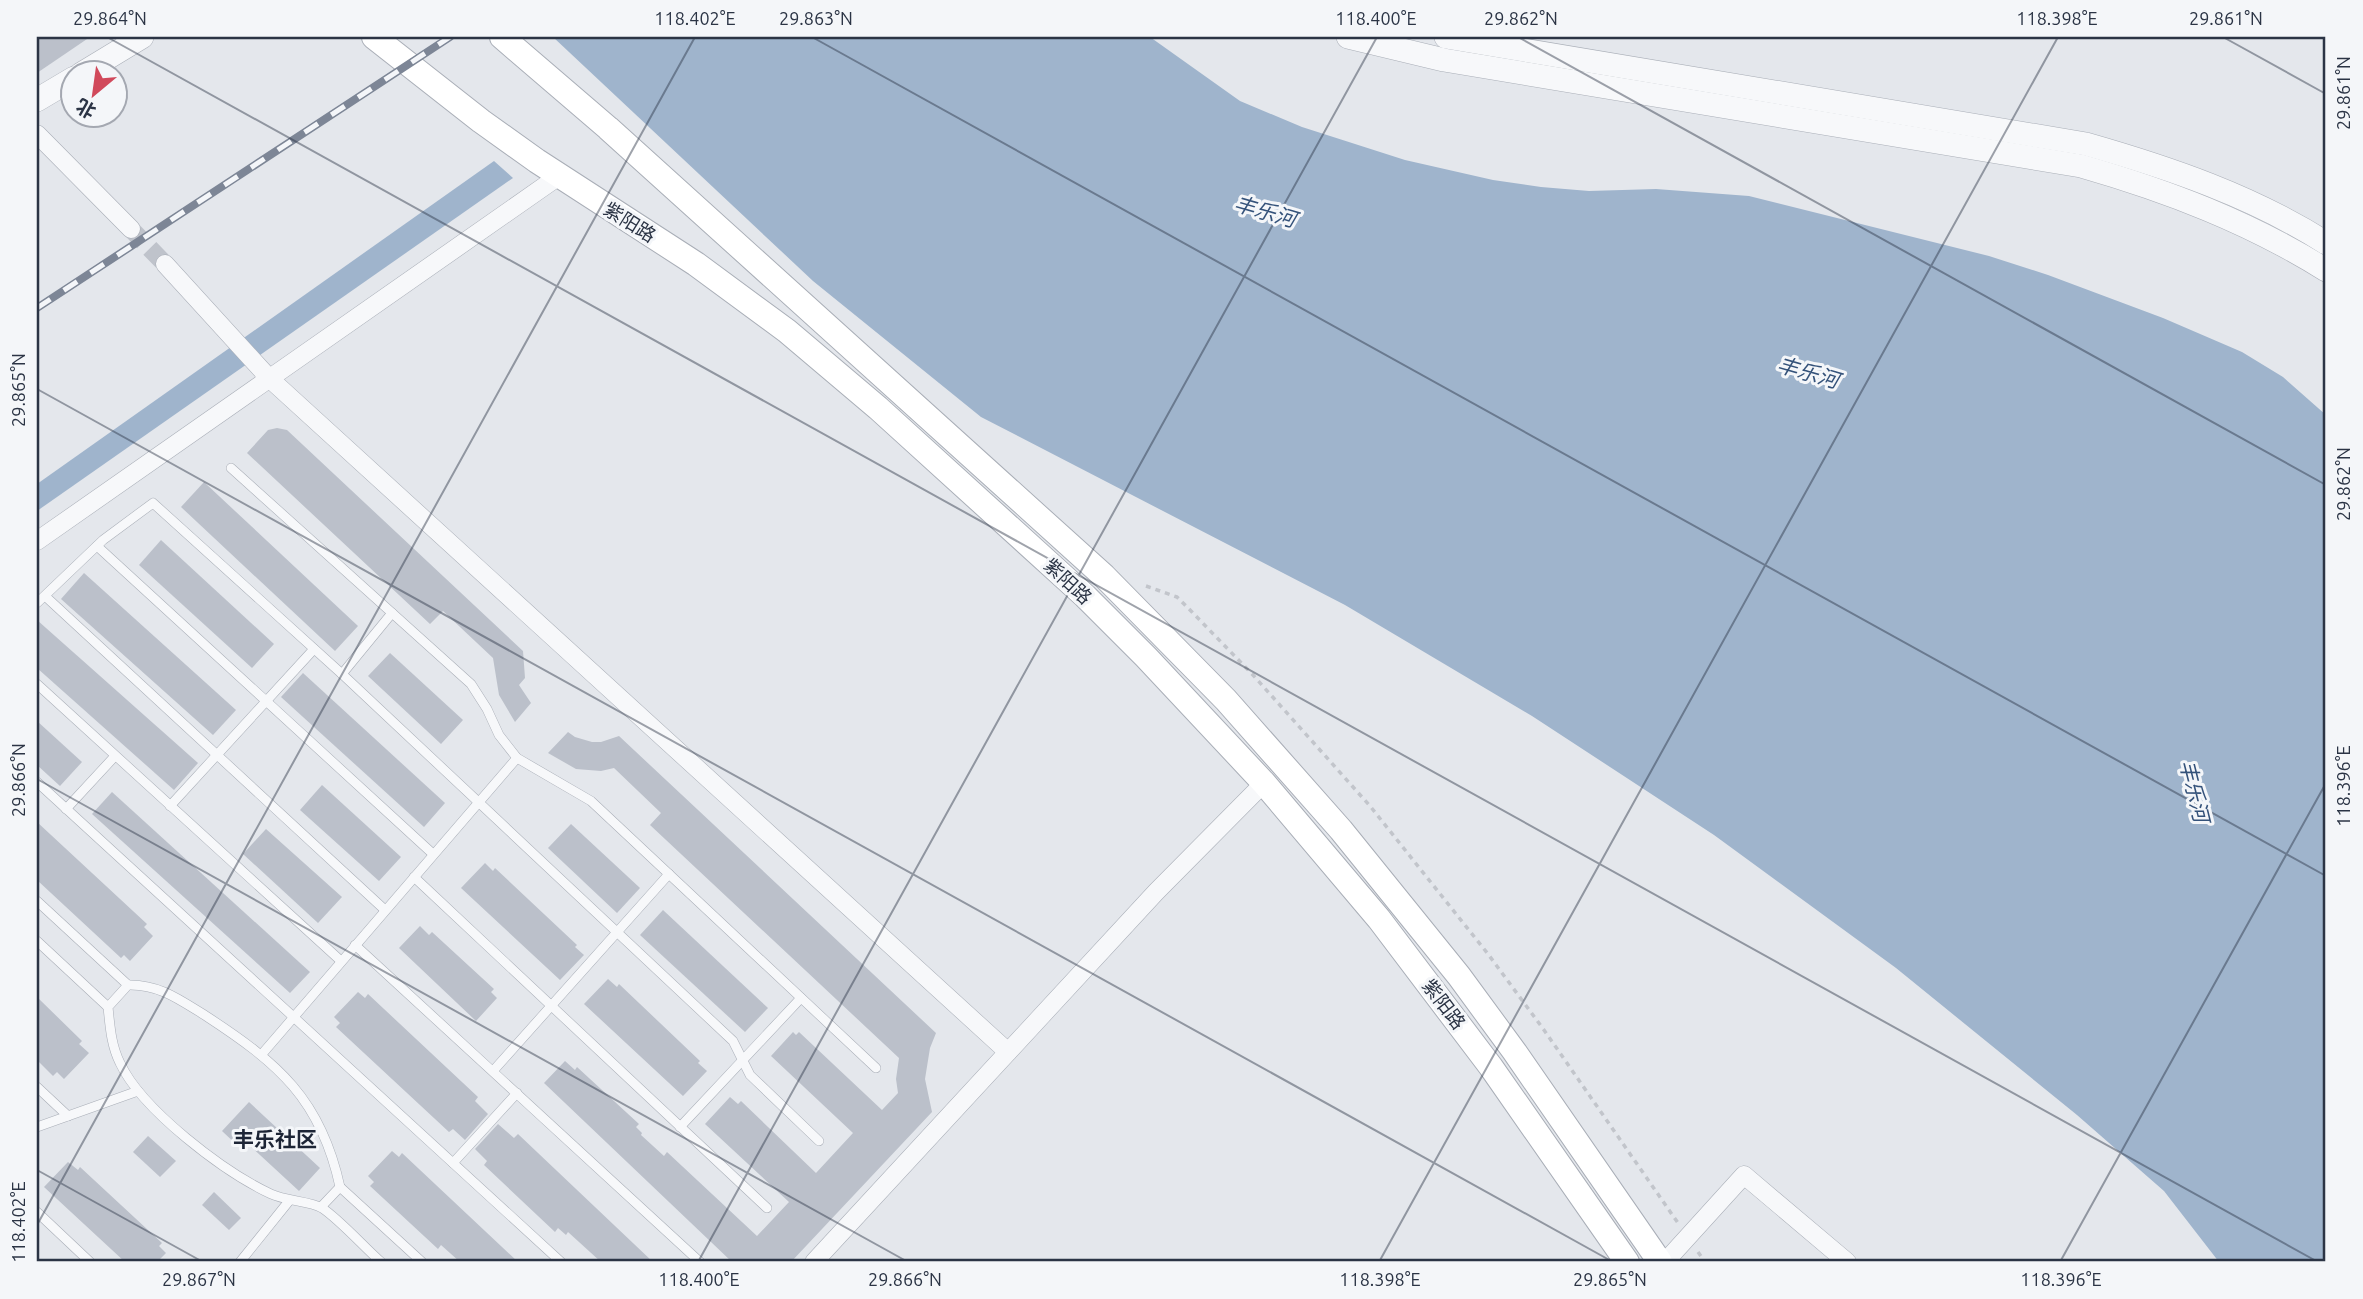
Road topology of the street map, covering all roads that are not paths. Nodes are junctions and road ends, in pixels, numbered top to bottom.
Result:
1 (142, 37) edge
2 (374, 37) edge
3 (502, 37) edge
4 (1348, 37) edge
5 (1446, 37) edge
6 (104, 60) edge
7 (60, 86) edge
8 (37, 100) edge
9 (37, 134) edge
10 (559, 176) junction
11 (131, 229) tunnel mouth
12 (2326, 243) edge
13 (165, 264) tunnel mouth
14 (2326, 270) edge
15 (265, 374) junction
16 (231, 468) dead end
17 (37, 541) edge
18 (97, 546) junction
19 (45, 596) junction
20 (37, 603) edge
21 (392, 613) junction
22 (314, 649) junction
23 (342, 674) junction
24 (37, 684) edge
25 (266, 701) junction
26 (217, 755) junction
27 (115, 756) junction
28 (517, 758) junction
29 (37, 782) edge
30 (1264, 782) junction
31 (478, 802) junction
32 (170, 806) junction
33 (66, 808) junction
34 (433, 854) junction
35 (669, 874) junction
36 (414, 877) junction
37 (37, 901) edge
38 (385, 910) junction
39 (617, 932) junction
40 (37, 941) edge
41 (355, 945) junction
42 (341, 961) junction
43 (128, 985) junction
44 (802, 998) junction
45 (551, 1006) junction
46 (108, 1007) junction
47 (294, 1017) junction
48 (1008, 1052) junction
49 (262, 1054) junction
50 (742, 1060) junction
51 (876, 1068) dead end
52 (493, 1071) junction
53 (37, 1087) edge
54 (138, 1091) junction
55 (517, 1093) junction
56 (68, 1116) junction
57 (37, 1127) edge
58 (680, 1127) junction
59 (819, 1141) dead end
60 (453, 1163) junction
61 (340, 1187) junction
62 (289, 1201) junction
63 (321, 1208) junction
64 (766, 1208) dead end
65 (37, 1212) edge
66 (90, 1262) edge
67 (240, 1262) edge
68 (381, 1262) edge
69 (422, 1262) edge
70 (561, 1262) edge
71 (700, 1262) edge
72 (814, 1262) edge
73 (1627, 1262) edge
74 (1662, 1262) edge
75 (1847, 1262) edge

1 - 6 street
2 - 10 main road, 紫阳路
3 - 74 main road, 紫阳路
4 - 14 street
5 - 12 street
7 - 8 street
9 - 11 street
10 - 15 street
10 - 30 main road, 紫阳路
13 - 15 street
15 - 17 street
15 - 48 street
16 - 21 lane
18 - 19 lane
18 - 22 lane
18 - 25 lane
19 - 20 lane
19 - 26 lane
21 - 23 lane
21 - 28 lane
22 - 23 lane
22 - 25 lane
23 - 31 lane
24 - 27 lane
25 - 26 lane
25 - 34 lane
26 - 32 lane
26 - 38 lane
27 - 32 lane
27 - 33 lane
28 - 31 lane
28 - 35 lane
29 - 33 lane
30 - 48 street
30 - 73 main road, 紫阳路
31 - 34 lane
31 - 39 lane
32 - 42 lane
33 - 47 lane
34 - 36 lane
35 - 39 lane
35 - 44 lane
36 - 38 lane
36 - 45 lane
37 - 43 lane
38 - 41 lane
39 - 45 lane
39 - 50 lane
40 - 46 lane
41 - 42 lane
41 - 52 lane
42 - 47 lane
43 - 46 lane
43 - 49 lane
44 - 50 lane
44 - 51 lane
45 - 52 lane
45 - 58 lane
46 - 54 lane
47 - 49 lane
47 - 60 lane
48 - 72 street
49 - 61 lane
50 - 58 lane
50 - 59 lane
52 - 55 lane
53 - 56 lane
54 - 56 lane
54 - 62 lane
55 - 60 lane
55 - 71 lane
56 - 57 lane
58 - 64 lane
60 - 70 lane
61 - 63 lane
61 - 69 lane
62 - 63 lane
62 - 67 lane
63 - 68 lane
65 - 66 lane
74 - 75 street

